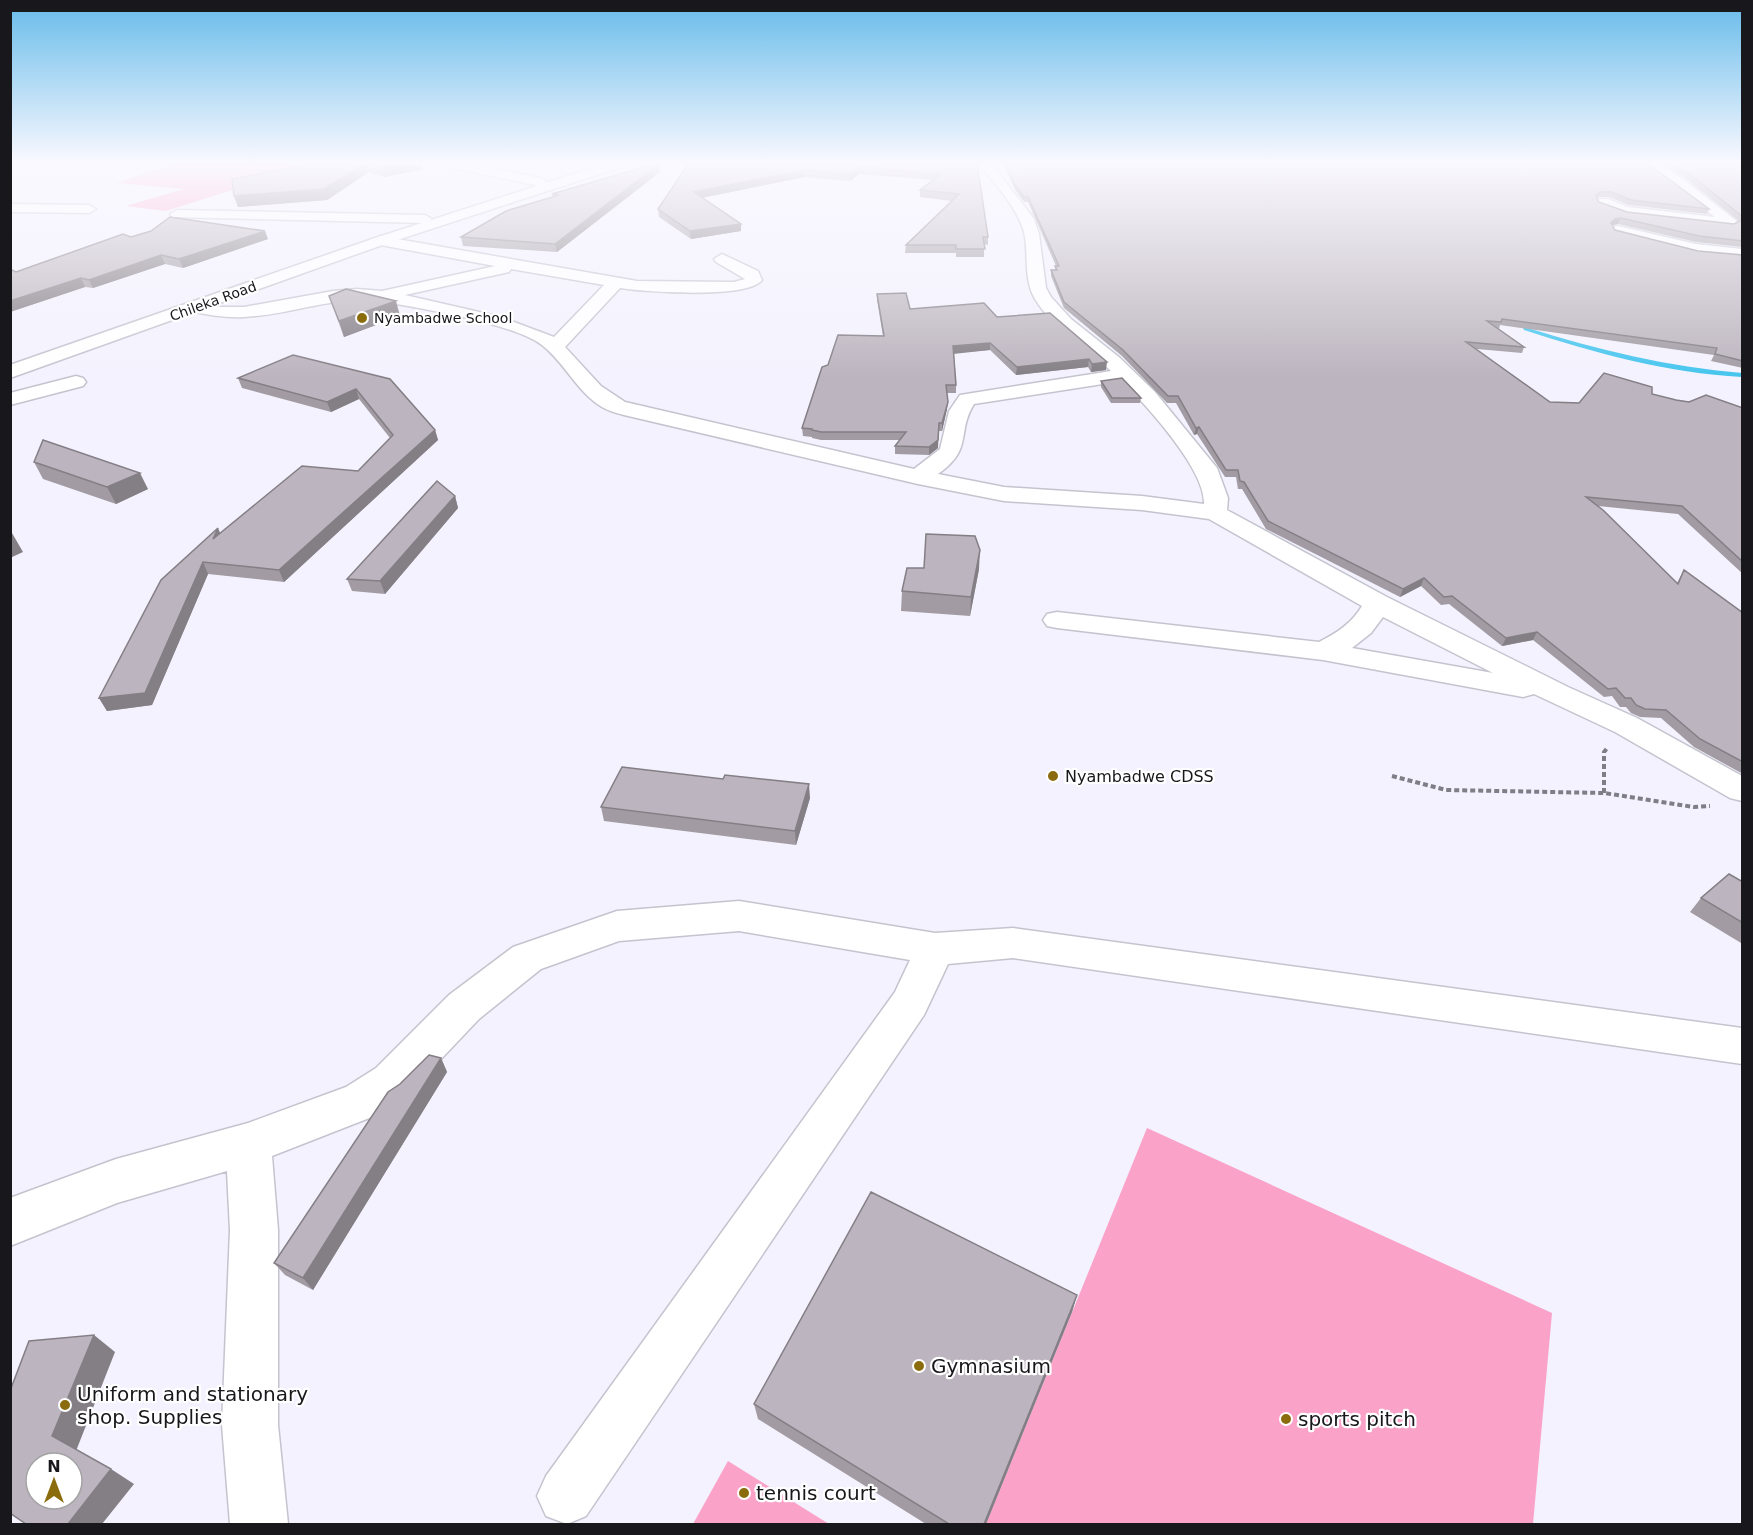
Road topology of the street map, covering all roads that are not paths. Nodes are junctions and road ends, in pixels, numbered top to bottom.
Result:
1 (380, 235) edge
2 (402, 235) edge
3 (1032, 235) edge
4 (1634, 235) edge
5 (380, 242) junction
6 (1743, 254) edge
7 (722, 259) dead end
8 (518, 266) junction
9 (617, 282) junction
10 (382, 296) junction
11 (196, 307) junction
12 (554, 346) junction
13 (10, 364) edge
14 (10, 372) edge
15 (1125, 375) junction
16 (76, 382) dead end
17 (10, 399) edge
18 (918, 477) junction
19 (1215, 513) junction
20 (1377, 603) junction
21 (1057, 620) dead end
22 (1323, 651) junction
23 (1557, 694) junction
24 (1743, 790) edge
25 (935, 950) junction
26 (1743, 1047) edge
27 (248, 1144) junction
28 (10, 1222) edge
29 (566, 1496) dead end
30 (259, 1524) edge

1 - 13 main road, Chileka Road
2 - 5 main road, Chileka Road
3 - 15 main road
4 - 6 main road
5 - 8 main road
5 - 11 main road, Chileka Road
7 - 9 main road
8 - 9 main road
8 - 10 main road
9 - 12 main road
10 - 11 main road
10 - 12 main road
11 - 14 main road, Chileka Road
12 - 18 main road
15 - 18 main road
15 - 19 main road
16 - 17 main road
18 - 19 main road
19 - 20 main road
20 - 22 main road
20 - 23 main road
21 - 22 main road
22 - 23 main road
23 - 24 main road
25 - 26 main road
25 - 27 main road
25 - 29 main road
27 - 28 main road
27 - 30 main road

